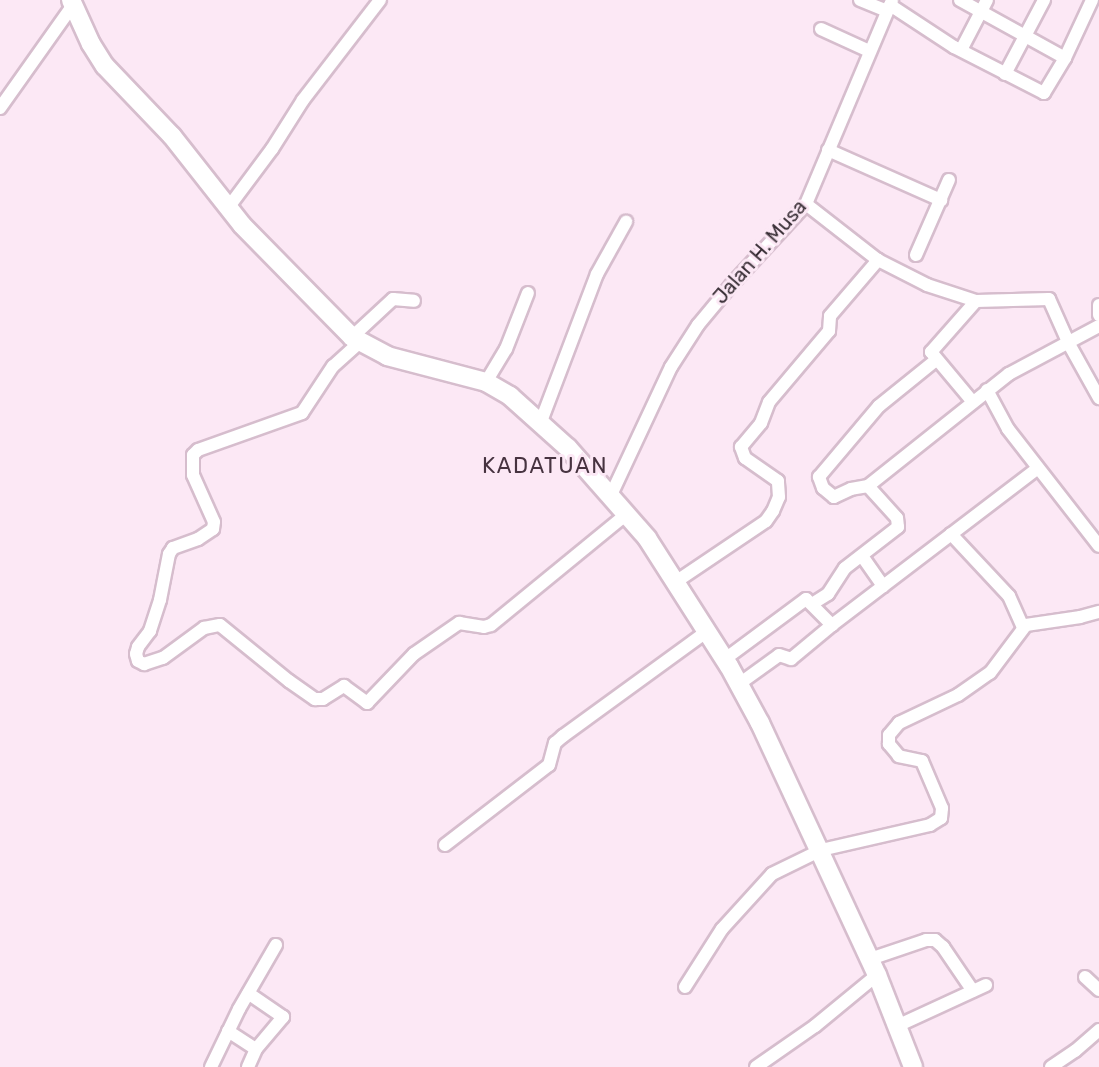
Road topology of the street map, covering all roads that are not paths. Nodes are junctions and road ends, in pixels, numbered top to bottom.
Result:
1 (380, 0) edge
2 (860, 0) edge
3 (960, 0) edge
4 (1044, 0) edge
5 (1092, 0) edge
6 (72, 2) edge
7 (890, 5) edge
8 (984, 6) edge
9 (820, 29) dead end
10 (1024, 38) junction
11 (960, 50) junction
12 (869, 51) junction
13 (1065, 58) junction
14 (1005, 74) junction
15 (0, 108) edge
16 (828, 150) junction
17 (949, 180) dead end
18 (941, 200) junction
19 (806, 204) junction
20 (228, 208) junction
21 (626, 222) dead end
22 (916, 255) dead end
23 (878, 260) junction
24 (528, 293) dead end
25 (414, 301) dead end
26 (976, 301) junction
27 (1099, 305) edge
28 (1099, 315) edge
29 (1099, 326) edge
30 (356, 339) junction
31 (1069, 344) junction
32 (936, 360) junction
33 (486, 382) junction
34 (987, 390) junction
35 (1099, 398) edge
36 (972, 401) junction
37 (540, 424) junction
38 (1038, 468) junction
39 (868, 486) junction
40 (611, 495) junction
41 (628, 513) junction
42 (951, 534) junction
43 (1099, 546) edge
44 (862, 556) junction
45 (677, 581) junction
46 (883, 586) junction
47 (813, 604) junction
48 (1099, 612) edge
49 (831, 625) junction
50 (1023, 627) junction
51 (706, 632) junction
52 (725, 659) junction
53 (739, 684) junction
54 (445, 844) dead end
55 (820, 850) junction
56 (276, 945) dead end
57 (873, 967) junction
58 (1085, 977) dead end
59 (986, 985) dead end
60 (685, 987) dead end
61 (1099, 990) edge
62 (973, 991) junction
63 (248, 993) junction
64 (897, 1026) junction
65 (1099, 1030) edge
66 (228, 1031) junction
67 (256, 1049) junction
68 (764, 1065) edge
69 (212, 1067) edge
70 (248, 1067) edge
71 (913, 1067) edge
72 (1051, 1067) edge

1 - 20 street
2 - 7 street
3 - 8 street
4 - 10 street
5 - 13 street
6 - 15 street
6 - 20 street
7 - 11 street
7 - 12 street, Jalan H. Musa
8 - 10 street
8 - 11 street
9 - 12 street
10 - 13 street
10 - 14 street
11 - 14 street
12 - 16 street, Jalan H. Musa
13 - 14 street
16 - 18 street
16 - 19 street, Jalan H. Musa
17 - 18 street
18 - 22 street
19 - 23 street
19 - 40 street, Jalan H. Musa
20 - 30 street
21 - 37 street
23 - 26 street
23 - 45 street
24 - 33 street
25 - 30 street
26 - 31 street
26 - 32 street
27 - 28 street
29 - 31 street
30 - 33 street
30 - 41 street
31 - 34 street
31 - 35 street
32 - 36 street
32 - 39 street
33 - 37 street
34 - 36 street
34 - 38 street
36 - 39 street
37 - 40 street
38 - 42 street
38 - 43 street
39 - 44 street
40 - 41 street
41 - 45 street
42 - 46 street
42 - 50 street
44 - 46 street
44 - 47 street
45 - 51 street
46 - 49 street
47 - 49 street
47 - 52 street
48 - 50 street
49 - 53 street
50 - 55 street
51 - 52 street
51 - 54 street
52 - 53 street
53 - 55 street
55 - 57 street
55 - 60 street
56 - 63 street
57 - 62 street
57 - 64 street
57 - 68 street
58 - 61 street
59 - 62 street
62 - 64 street
63 - 66 street
63 - 67 street
64 - 71 street
65 - 72 street
66 - 67 street
66 - 69 street
67 - 70 street

